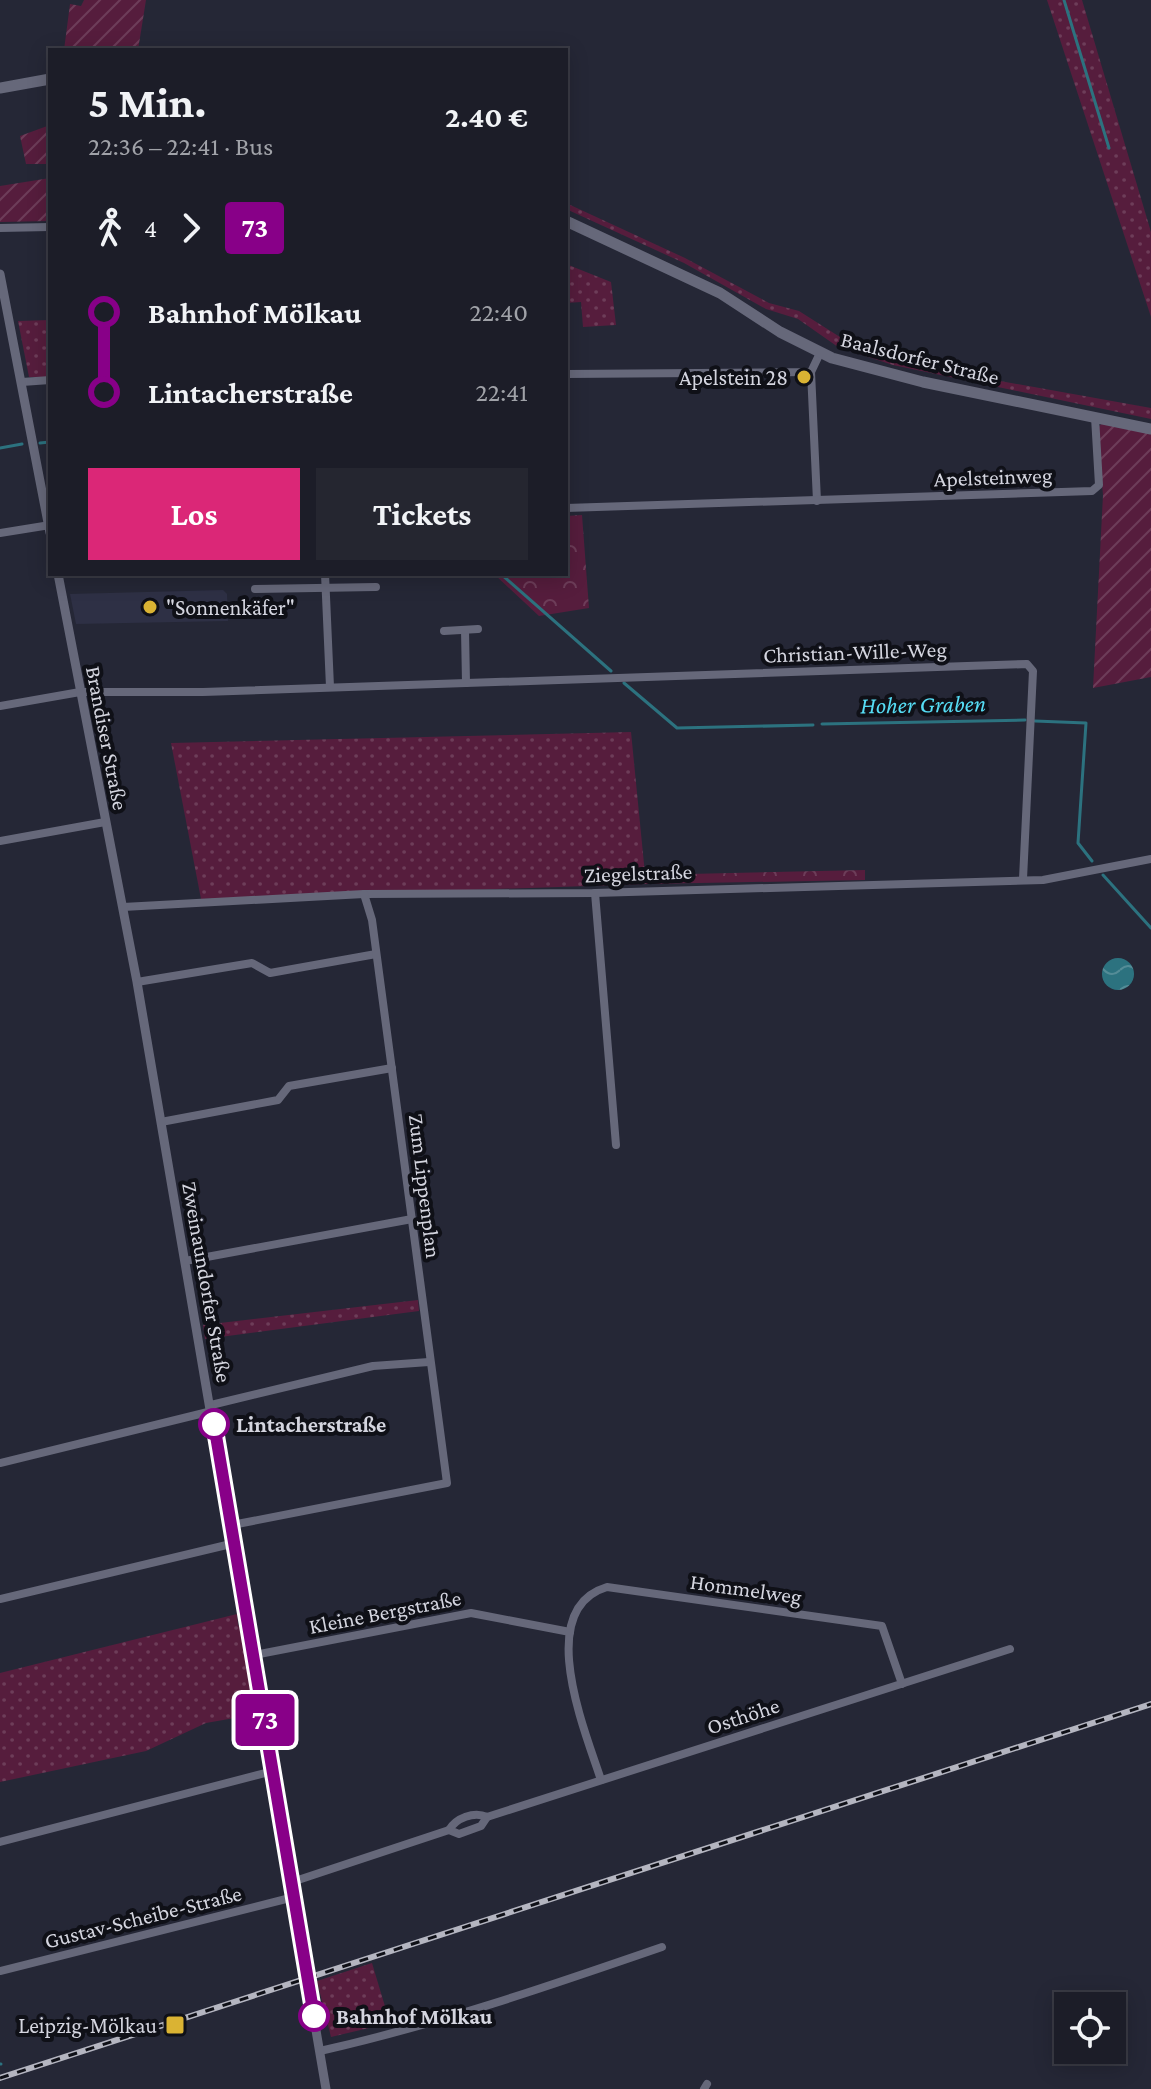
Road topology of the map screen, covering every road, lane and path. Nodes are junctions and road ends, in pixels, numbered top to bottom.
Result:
1 (48, 79) edge
2 (0, 88) edge
3 (568, 222) edge
4 (48, 227) edge
5 (0, 228) edge
6 (0, 274) edge
7 (820, 353) junction
8 (811, 372) junction
9 (568, 374) edge
10 (48, 380) edge
11 (22, 382) junction
12 (1095, 417) junction
13 (1151, 429) edge
14 (817, 501) junction
15 (568, 508) edge
16 (48, 518) edge
17 (48, 528) edge
18 (0, 533) edge
19 (58, 576) edge
20 (325, 576) edge
21 (376, 587) dead end
22 (326, 588) junction
23 (255, 589) dead end
24 (478, 629) dead end
25 (465, 630) junction
26 (444, 631) dead end
27 (466, 683) junction
28 (330, 687) junction
29 (80, 692) junction
30 (0, 706) edge
31 (105, 822) junction
32 (0, 841) edge
33 (1151, 859) edge
34 (1023, 879) junction
35 (595, 893) junction
36 (364, 894) junction
37 (123, 907) junction
38 (376, 954) junction
39 (137, 982) junction
40 (392, 1068) junction
41 (161, 1122) junction
42 (616, 1145) dead end
43 (412, 1219) junction
44 (185, 1261) junction
45 (429, 1362) junction
46 (212, 1408) junction
47 (0, 1463) edge
48 (232, 1525) junction
49 (235, 1543) junction
50 (0, 1599) edge
51 (570, 1632) junction
52 (1010, 1649) dead end
53 (254, 1655) junction
54 (902, 1684) junction
55 (273, 1771) junction
56 (601, 1780) junction
57 (0, 1842) edge
58 (292, 1882) junction
59 (294, 1897) junction
60 (662, 1947) dead end
61 (0, 1971) edge
62 (320, 2051) junction
63 (326, 2089) edge

1 - 2 main road
3 - 7 main road, Baalsdorfer Straße
4 - 5 street
6 - 11 street
7 - 8 street
7 - 12 main road, Baalsdorfer Straße
8 - 9 street
8 - 14 street
10 - 11 street
11 - 16 street
12 - 13 main road, Baalsdorfer Straße
12 - 14 street, Apelsteinweg
14 - 15 street, Apelsteinweg
17 - 18 street
19 - 29 street, Brandiser Straße
20 - 22 street
21 - 22 street
22 - 23 street
22 - 28 street
24 - 25 street
25 - 26 street
25 - 27 street
27 - 28 street, Christian-Wille-Weg
27 - 34 street, Christian-Wille-Weg
28 - 29 street, Christian-Wille-Weg
29 - 30 street, Christian-Wille-Weg
29 - 31 street, Brandiser Straße
31 - 32 street
31 - 37 street, Brandiser Straße
33 - 34 street, Ziegelstraße
34 - 35 street, Ziegelstraße
35 - 36 street, Ziegelstraße
35 - 42 street
36 - 37 street, Ziegelstraße
36 - 38 street, Zum Lippenplan
37 - 39 street, Zweinaundorfer Straße
38 - 39 street
38 - 40 street, Zum Lippenplan
39 - 41 street, Zweinaundorfer Straße
40 - 41 street
40 - 43 street, Zum Lippenplan
41 - 44 street, Zweinaundorfer Straße
43 - 44 street
43 - 45 street, Zum Lippenplan
44 - 46 street, Zweinaundorfer Straße
45 - 46 street
45 - 48 street, Zum Lippenplan
46 - 47 street
46 - 48 street, Zweinaundorfer Straße
48 - 49 street, Zweinaundorfer Straße
49 - 50 street
49 - 53 street, Zweinaundorfer Straße
51 - 53 street, Kleine Bergstraße
51 - 54 street, Hommelweg
51 - 56 street
52 - 54 street, Osthöhe
53 - 55 street, Zweinaundorfer Straße
54 - 56 street, Osthöhe
55 - 57 street
55 - 58 street, Zweinaundorfer Straße
56 - 58 street, Osthöhe
58 - 59 street, Zweinaundorfer Straße
59 - 61 street, Gustav-Scheibe-Straße
59 - 62 street, Zweinaundorfer Straße
60 - 62 street
62 - 63 street, Zweinaundorfer Straße

